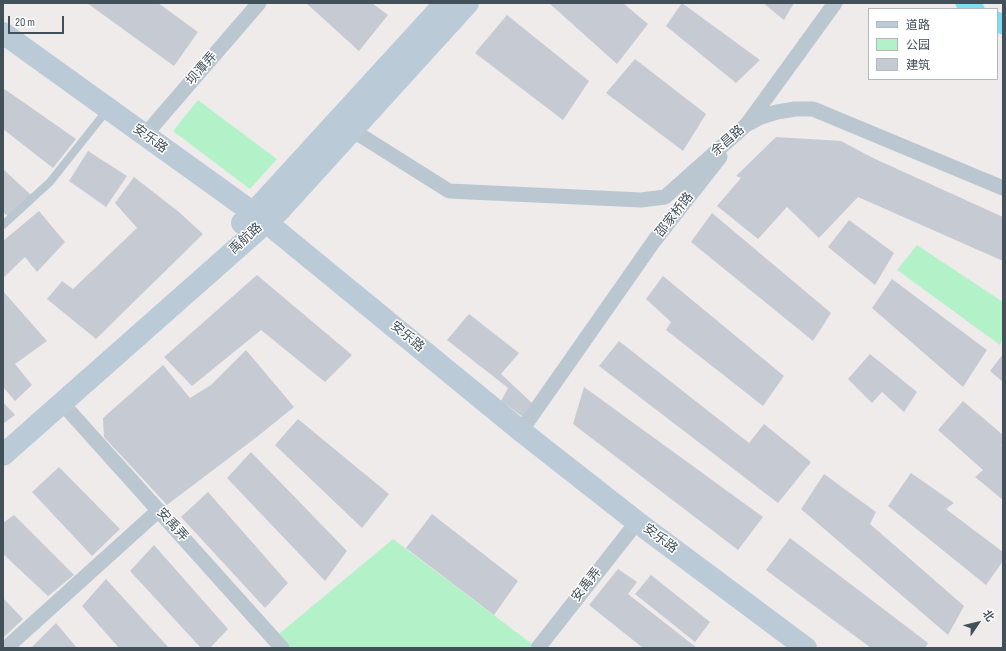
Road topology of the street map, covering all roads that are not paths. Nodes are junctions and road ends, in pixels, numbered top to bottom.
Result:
1 (259, 3) edge
2 (445, 3) edge
3 (468, 3) edge
4 (835, 3) edge
5 (3, 33) edge
6 (109, 109) junction
7 (746, 125) junction
8 (352, 130) junction
9 (145, 135) junction
10 (1003, 188) edge
11 (259, 217) junction
12 (3, 225) edge
13 (62, 403) junction
14 (521, 431) junction
15 (3, 440) edge
16 (3, 455) edge
17 (158, 510) junction
18 (637, 522) junction
19 (6, 648) edge
20 (282, 648) edge
21 (538, 648) edge
22 (806, 648) edge

1 - 9 street, 坝潭弄
2 - 11 main road, 禹航路
3 - 8 main road, 禹航路
4 - 7 street, 邵家桥路
5 - 6 main road, 安乐路
6 - 9 main road, 安乐路
6 - 12 lane
7 - 8 street, 余昌路
7 - 10 street, 余昌路
7 - 14 street, 邵家桥路
8 - 11 main road, 禹航路
9 - 11 main road, 安乐路
11 - 13 main road, 禹航路
11 - 14 main road, 安乐路
11 - 15 main road, 禹航路
13 - 16 main road, 禹航路
13 - 17 street, 安禹弄
14 - 18 main road, 安乐路
17 - 19 street
17 - 20 street, 安禹弄
18 - 21 street, 安禹弄
18 - 22 main road, 安乐路

